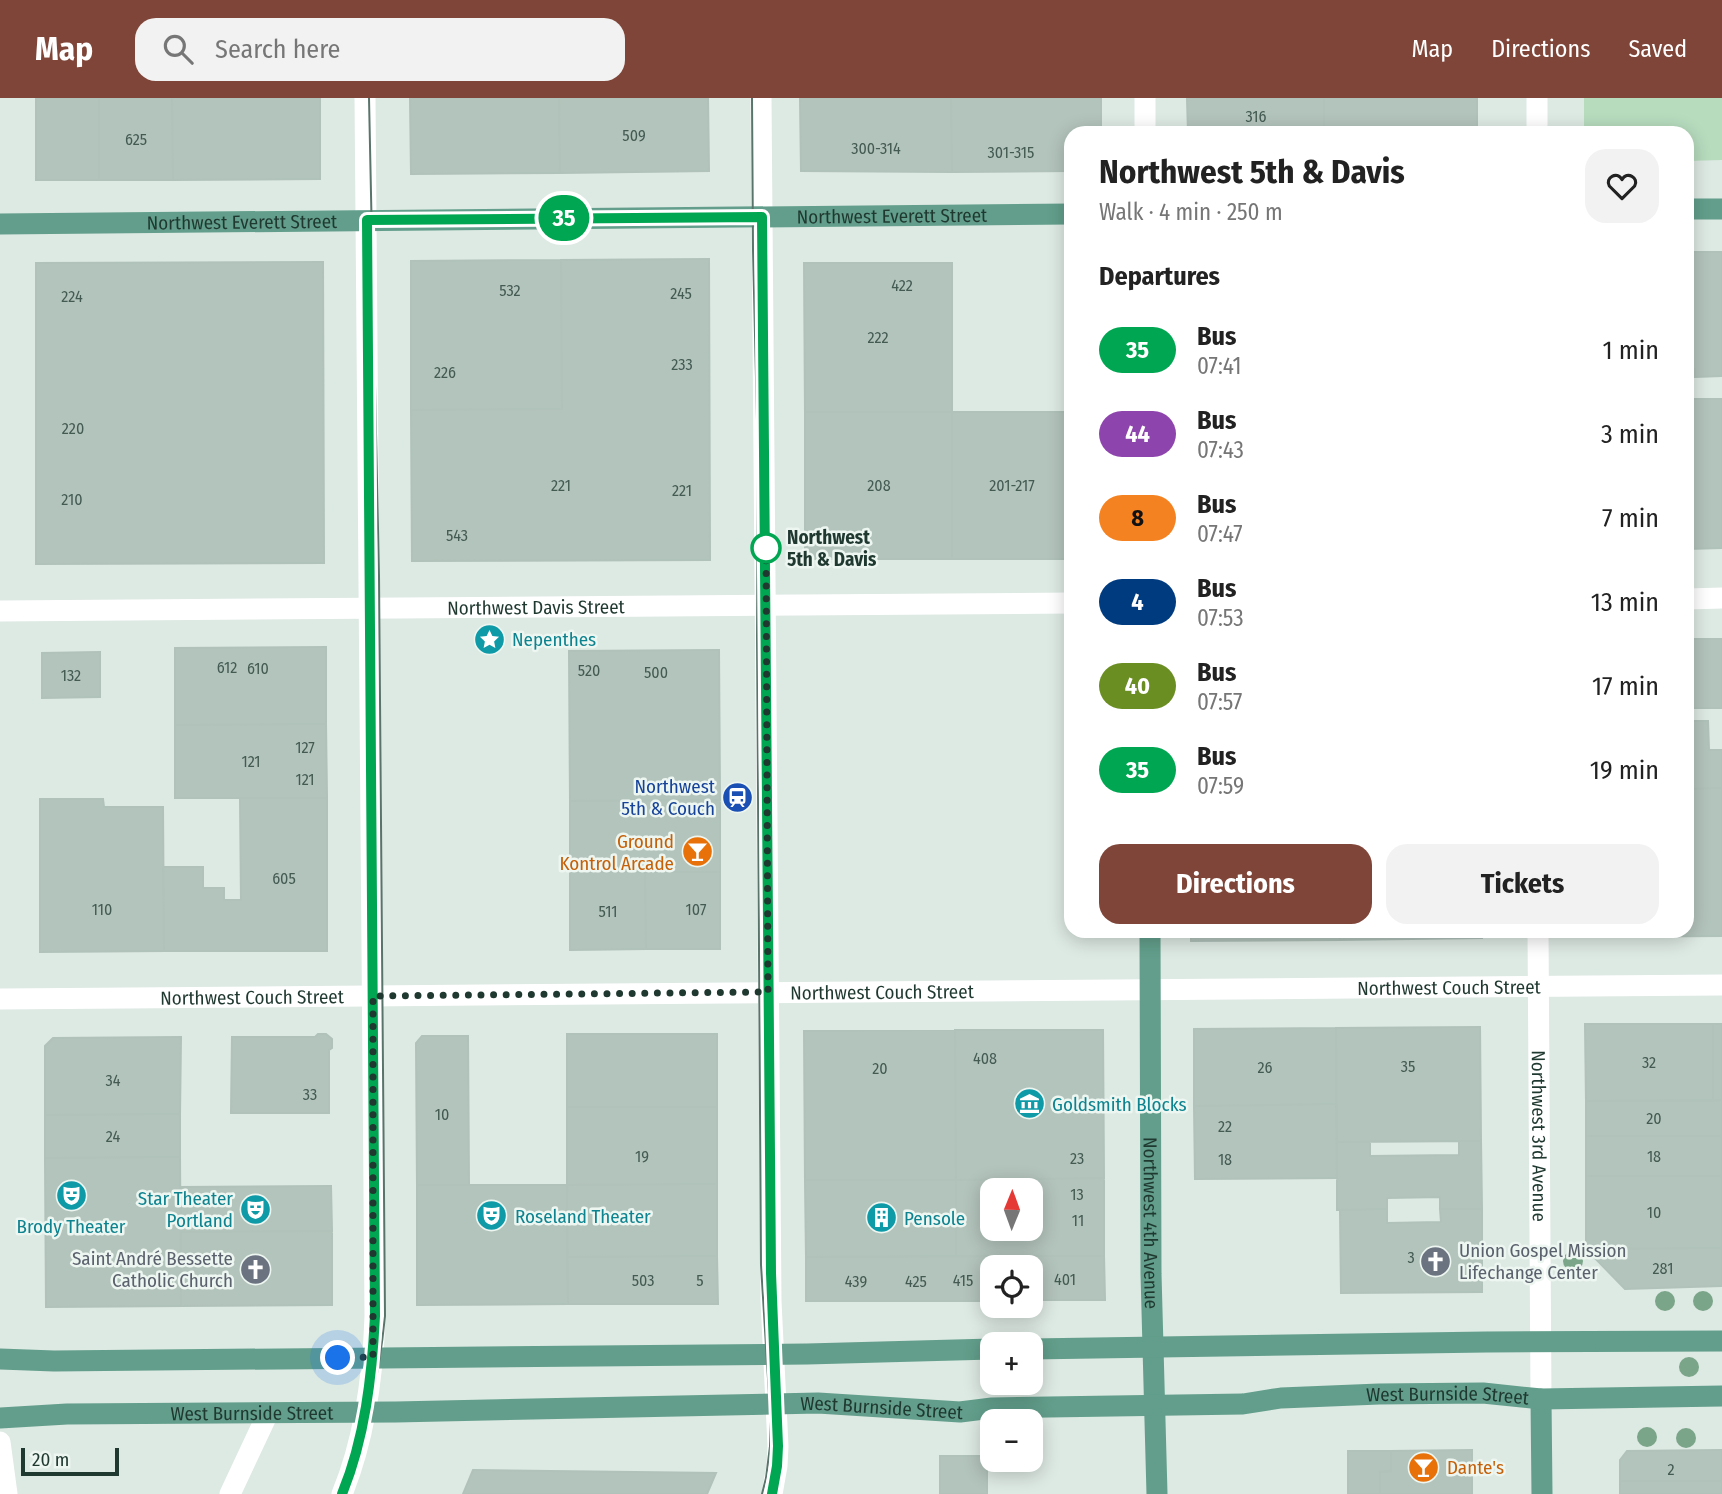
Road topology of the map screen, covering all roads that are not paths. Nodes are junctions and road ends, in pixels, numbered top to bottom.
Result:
1 (365, 98) edge
2 (761, 98) edge
3 (1145, 98) edge
4 (1537, 98) edge
5 (1145, 126) edge
6 (1537, 126) edge
7 (1694, 209) edge
8 (1722, 209) edge
9 (1064, 214) edge
10 (762, 217) junction
11 (367, 220) junction
12 (0, 224) edge
13 (1722, 598) edge
14 (1694, 599) edge
15 (1064, 603) edge
16 (767, 605) junction
17 (370, 609) junction
18 (0, 611) edge
19 (1150, 938) edge
20 (1538, 938) edge
21 (1722, 985) edge
22 (1539, 986) junction
23 (1150, 989) junction
24 (768, 992) junction
25 (373, 996) junction
26 (0, 999) edge
27 (1541, 1341) junction
28 (1722, 1341) edge
29 (1153, 1347) junction
30 (980, 1349) edge
31 (1043, 1349) edge
32 (773, 1354) junction
33 (373, 1357) junction
34 (0, 1359) edge
35 (1722, 1396) edge
36 (1541, 1399) junction
37 (776, 1404) junction
38 (1155, 1406) junction
39 (365, 1412) junction
40 (268, 1413) junction
41 (0, 1418) edge
42 (0, 1441) edge
43 (7, 1494) edge
44 (230, 1494) edge
45 (342, 1494) edge
46 (772, 1494) edge
47 (1157, 1494) edge
48 (1542, 1494) edge

1 - 11 street
2 - 10 street
3 - 5 street
4 - 6 street
7 - 8 main road
9 - 10 main road, Northwest Everett Street
10 - 11 main road, Northwest Everett Street
10 - 16 street
11 - 12 main road, Northwest Everett Street
11 - 17 street
13 - 14 street
15 - 16 street, Northwest Davis Street
16 - 17 street, Northwest Davis Street
16 - 24 street
17 - 18 street, Northwest Davis Street
17 - 25 street
19 - 23 main road, Northwest 4th Avenue
20 - 22 street, Northwest 3rd Avenue
21 - 22 street, Northwest Couch Street
22 - 23 street, Northwest Couch Street
22 - 27 street, Northwest 3rd Avenue
23 - 24 street, Northwest Couch Street
23 - 29 main road, Northwest 4th Avenue
24 - 25 street, Northwest Couch Street
24 - 32 street
25 - 26 street, Northwest Couch Street
25 - 33 street
27 - 28 main road
27 - 29 main road
27 - 36 street, Northwest 3rd Avenue
29 - 31 main road
29 - 38 main road, Northwest 4th Avenue
30 - 32 main road
32 - 33 main road
32 - 37 street
33 - 34 main road
33 - 39 street
35 - 36 main road, West Burnside Street
36 - 38 main road, West Burnside Street
36 - 48 main road
37 - 38 main road, West Burnside Street
37 - 39 main road, West Burnside Street
37 - 46 street
38 - 47 main road, Northwest 4th Avenue
39 - 40 main road, West Burnside Street
39 - 45 street
40 - 41 main road, West Burnside Street
40 - 44 street
42 - 43 street

